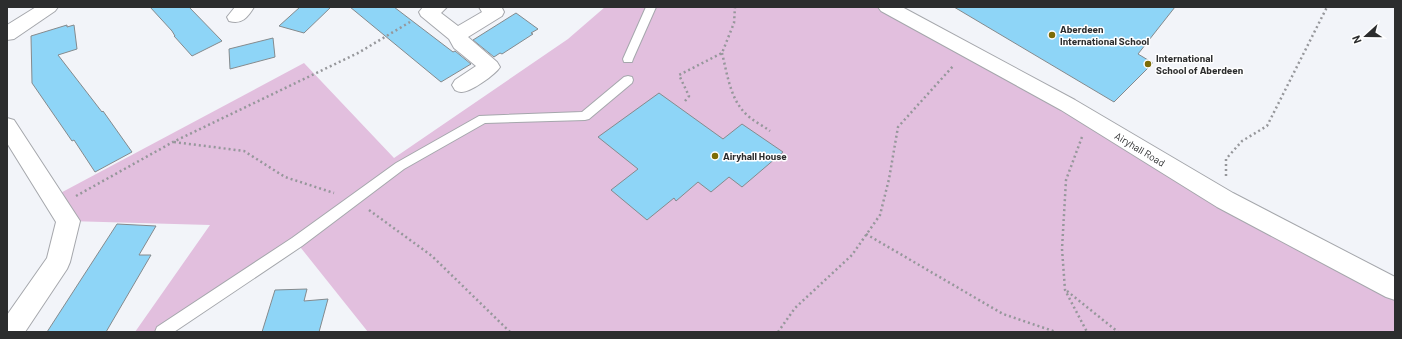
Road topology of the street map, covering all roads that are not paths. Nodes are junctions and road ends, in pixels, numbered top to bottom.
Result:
1 (49, 7) edge
2 (488, 7) edge
3 (651, 7) edge
4 (887, 7) edge
5 (433, 10) edge
6 (7, 34) edge
7 (457, 35) junction
8 (628, 59) dead end
9 (628, 80) dead end
10 (462, 85) dead end
11 (7, 126) edge
12 (1395, 289) edge
13 (10, 332) edge
14 (162, 332) edge

1 - 6 street
2 - 7 street
3 - 8 lane
4 - 12 street, Airyhall Road
5 - 7 street
7 - 10 street
9 - 14 lane
11 - 13 street

